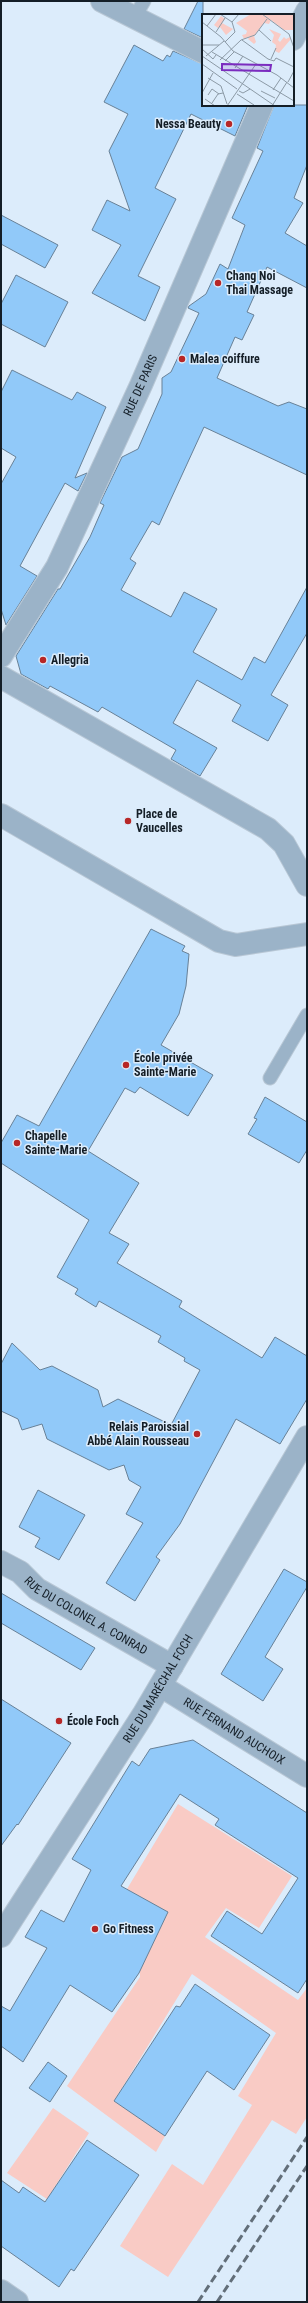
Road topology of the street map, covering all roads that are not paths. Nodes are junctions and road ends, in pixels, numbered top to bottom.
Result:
1 (102, 1) edge
2 (139, 9) edge
3 (307, 11) edge
4 (294, 37) edge
5 (202, 51) edge
6 (262, 106) edge
7 (1, 656) edge
8 (1, 677) edge
9 (1, 815) edge
10 (307, 885) edge
11 (307, 934) edge
12 (307, 1015) edge
13 (270, 1078) dead end
14 (307, 1437) edge
15 (1, 1562) edge
16 (172, 1666) junction
17 (160, 1686) junction
18 (307, 1776) edge
19 (1, 1936) edge
20 (1, 2291) edge
21 (17, 2302) edge

1 - 2 street
2 - 5 street
3 - 4 street
6 - 7 street, RUE DE PARIS
8 - 10 street
9 - 11 street
12 - 13 lane
14 - 16 street, RUE DU MARÉCHAL FOCH
15 - 16 street, RUE DU COLONEL A. CONRAD
16 - 17 street, RUE DU MARÉCHAL FOCH
17 - 18 street, RUE FERNAND AUCHOIX
17 - 19 street, RUE DU MARÉCHAL FOCH
20 - 21 street

